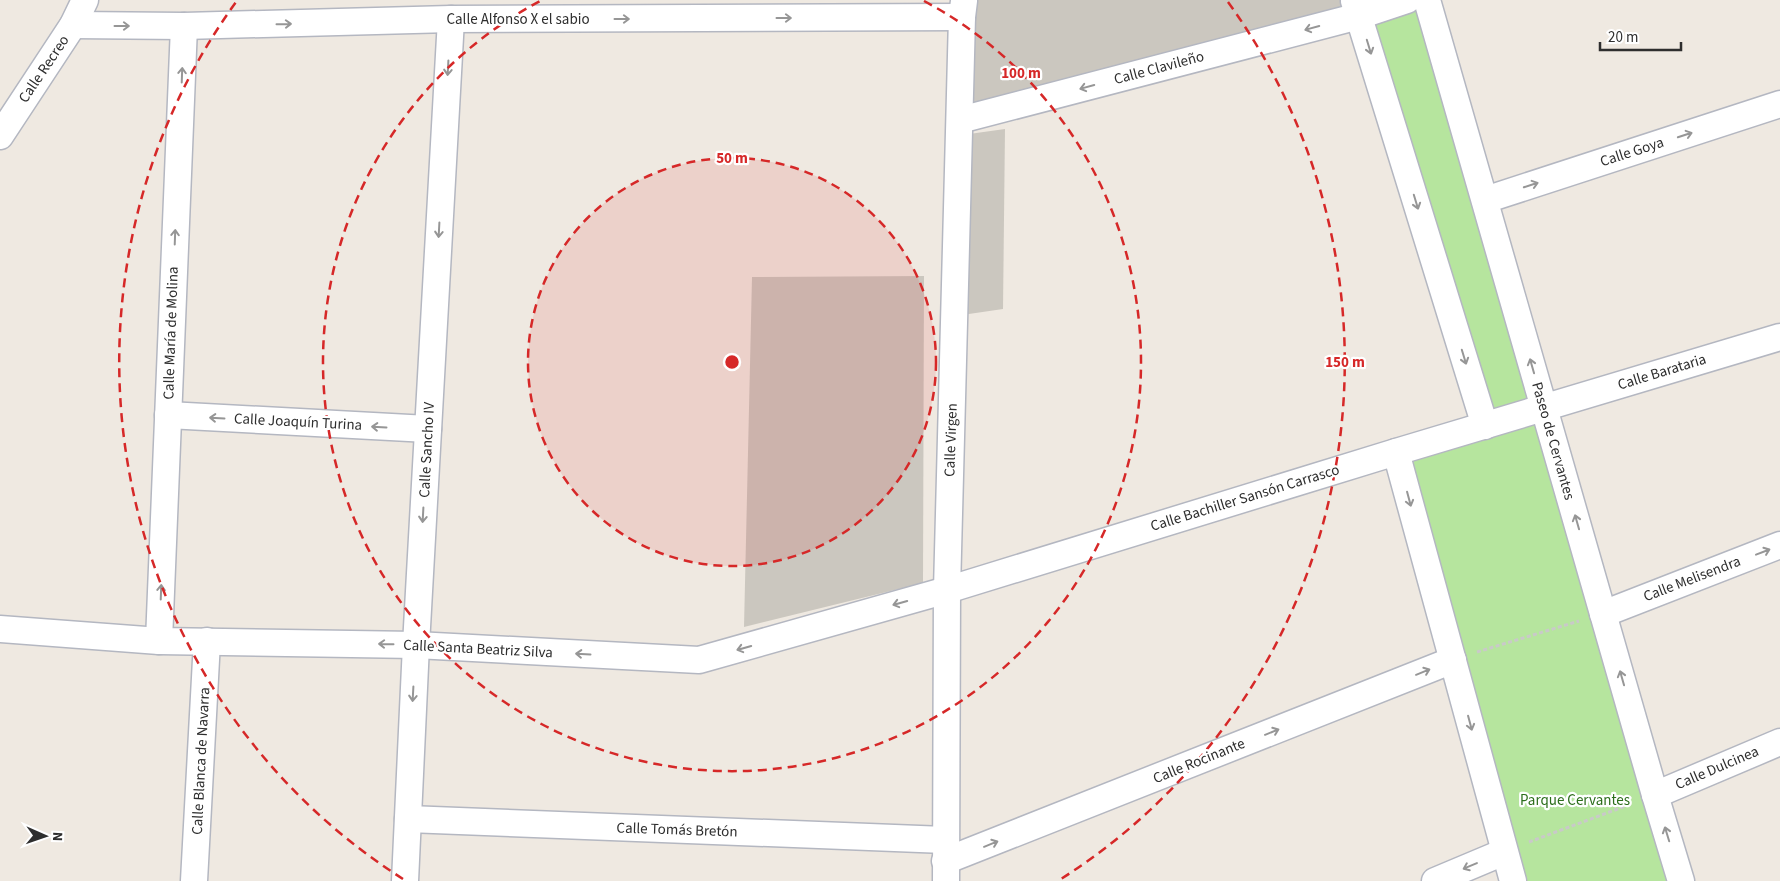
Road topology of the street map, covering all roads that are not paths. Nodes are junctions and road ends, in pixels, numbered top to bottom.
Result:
1 (85, 0) edge
2 (1407, 0) edge
3 (1427, 0) edge
4 (963, 8) edge
5 (1357, 8) edge
6 (451, 19) junction
7 (73, 26) junction
8 (184, 26) junction
9 (1780, 104) edge
10 (960, 120) junction
11 (0, 136) edge
12 (1484, 200) junction
13 (1780, 337) edge
14 (1544, 408) junction
15 (168, 415) junction
16 (1485, 426) junction
17 (428, 429) junction
18 (1396, 452) junction
19 (1780, 545) edge
20 (947, 590) junction
21 (1603, 614) junction
22 (0, 629) edge
23 (159, 641) junction
24 (207, 641) junction
25 (416, 645) junction
26 (1453, 660) junction
27 (1780, 742) edge
28 (1655, 795) junction
29 (408, 819) junction
30 (1504, 852) junction
31 (945, 861) edge
32 (194, 881) edge
33 (405, 881) edge
34 (1435, 881) edge
35 (1513, 881) edge
36 (1681, 881) edge

1 - 7 street, Calle Recreo
2 - 5 street, Calle Clavileño
3 - 12 street, Paseo de Cervantes
6 -> 4 street, Calle Alfonso X el sabio
4 - 10 street, Calle Virgen
5 -> 10 street, Calle Clavileño
5 -> 16 street
8 -> 6 street, Calle Alfonso X el sabio
6 -> 17 street, Calle Sancho IV
7 -> 8 street, Calle Alfonso X el sabio
7 - 11 street, Calle Recreo
15 -> 8 street, Calle María de Molina
12 -> 9 street, Calle Goya
10 - 20 street, Calle Virgen
14 -> 12 street, Paseo de Cervantes
13 - 14 street, Calle Barataria
14 - 16 street, Calle Bachiller Sansón Carrasco
21 -> 14 street, Paseo de Cervantes
17 -> 15 street, Calle Joaquín Turina
23 -> 15 street, Calle María de Molina
16 - 18 street, Calle Bachiller Sansón Carrasco
17 -> 25 street, Calle Sancho IV
18 - 20 street, Calle Bachiller Sansón Carrasco
18 -> 26 street
21 -> 19 street, Calle Melisendra
20 -> 25 street, Calle Santa Beatriz Silva
20 - 31 street, Calle Virgen
28 -> 21 street, Paseo de Cervantes
22 - 23 street, Calle Santa Beatriz Silva
23 - 24 street, Calle Santa Beatriz Silva
25 -> 24 street, Calle Santa Beatriz Silva
24 - 32 street, Calle Blanca de Navarra
25 -> 29 street, Calle Sancho IV
26 -> 30 street
31 -> 26 street, Calle Rocinante
27 - 28 street, Calle Dulcinea
36 -> 28 street, Paseo de Cervantes
29 - 31 street, Calle Tomás Bretón
29 - 33 street, Calle Sancho IV
30 -> 34 street
30 - 35 street

